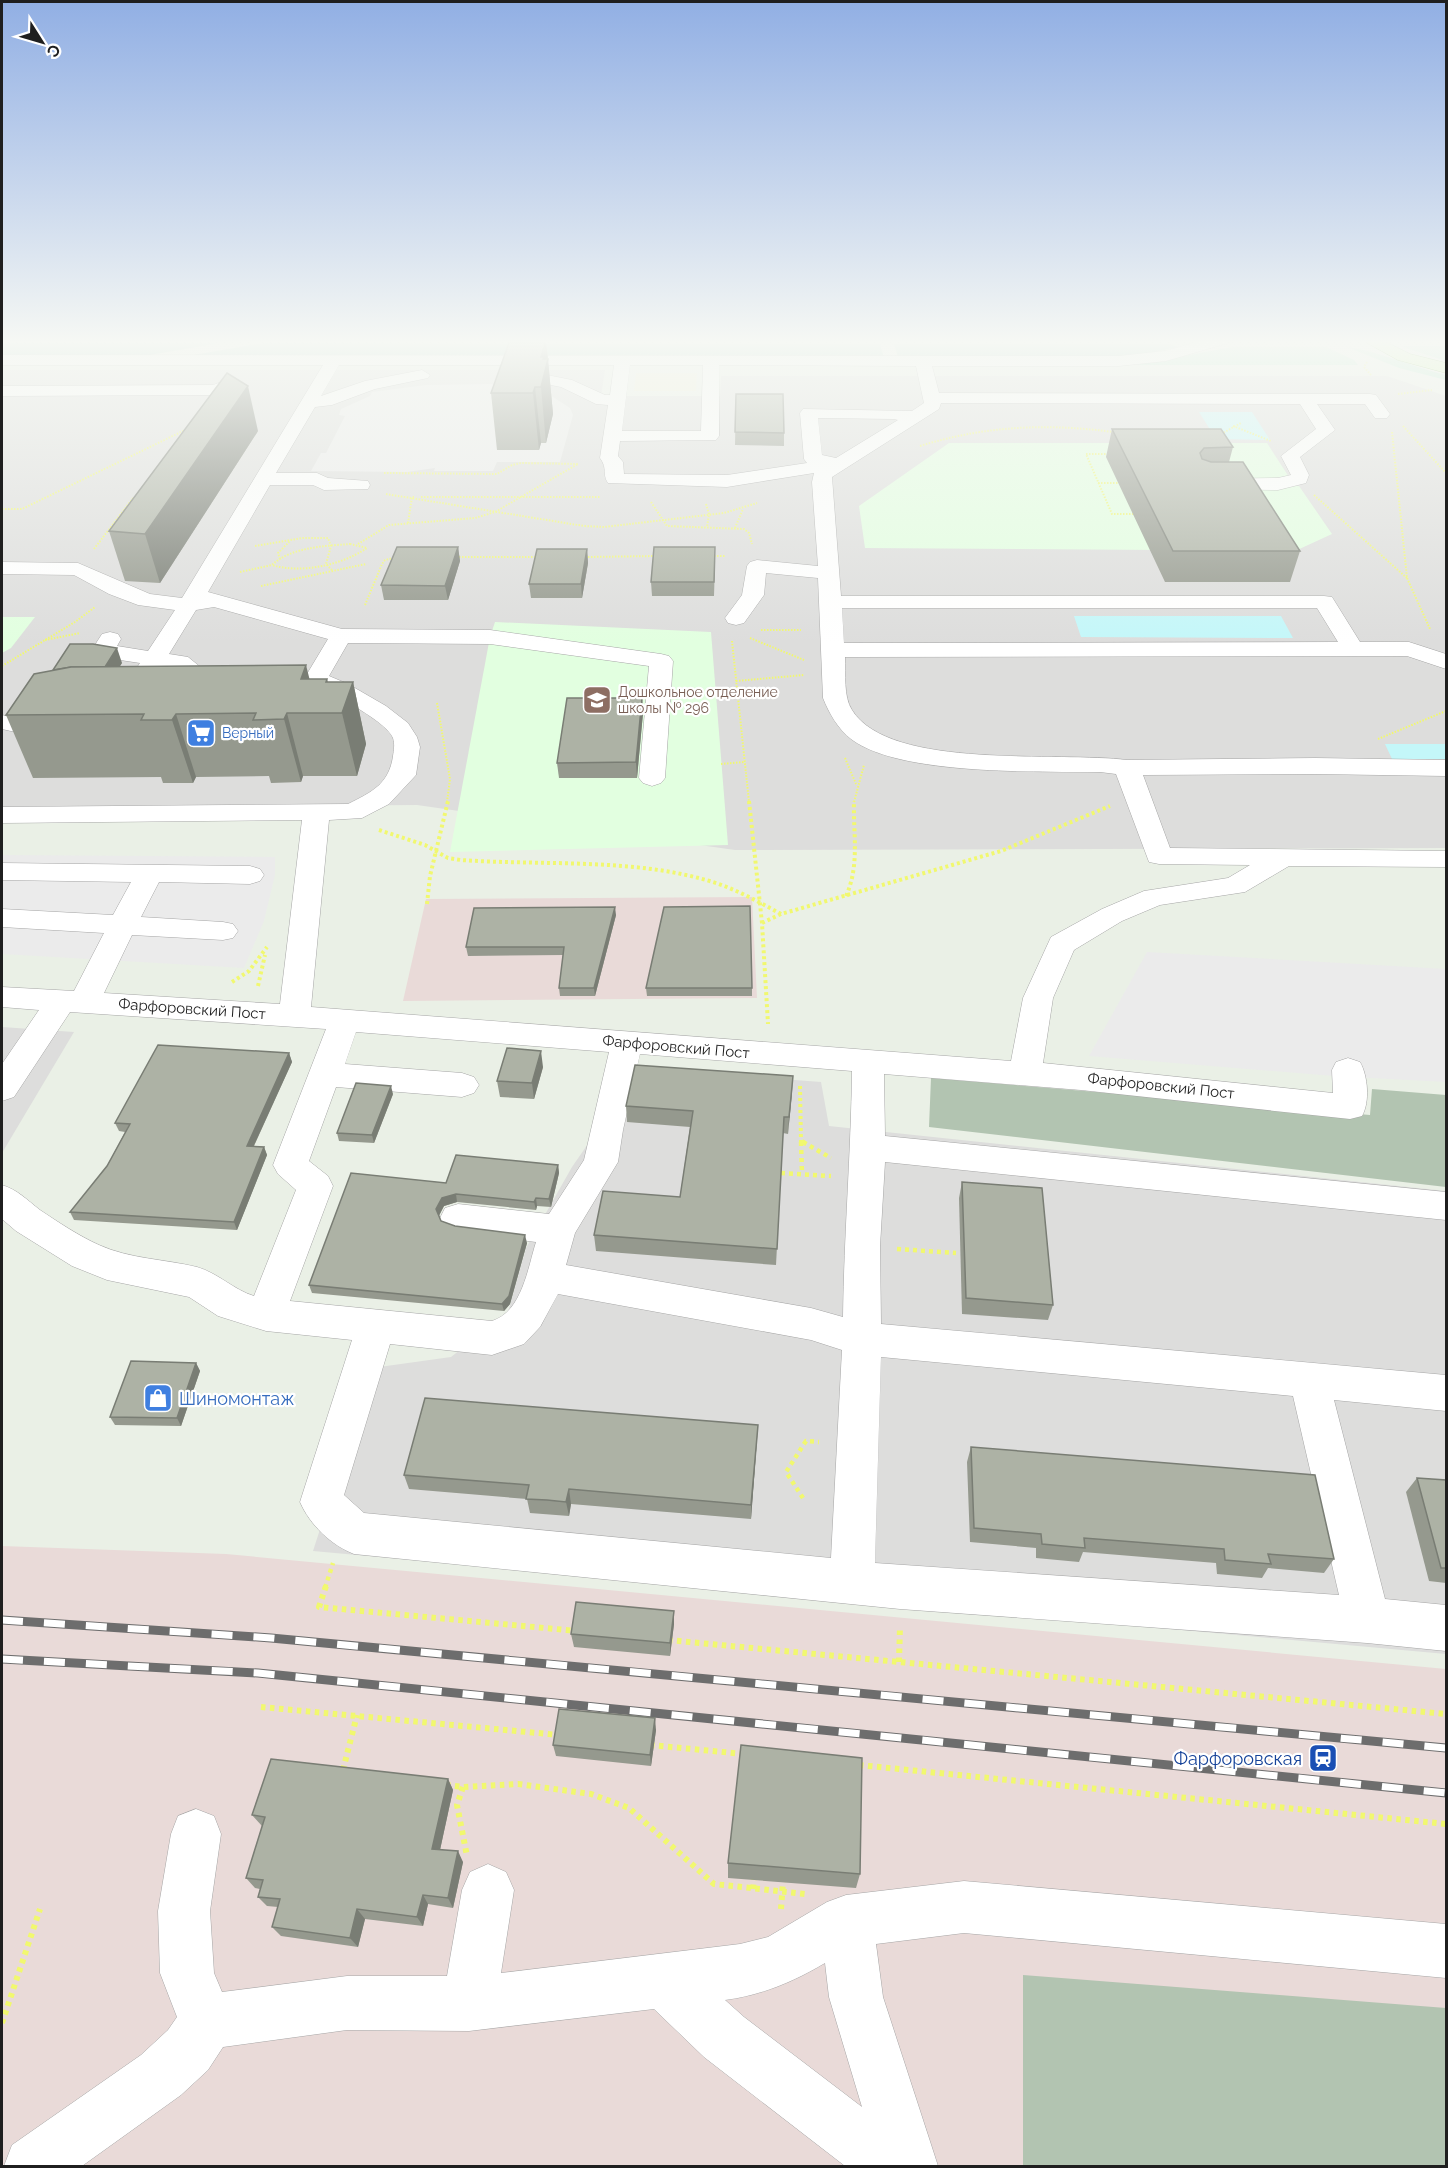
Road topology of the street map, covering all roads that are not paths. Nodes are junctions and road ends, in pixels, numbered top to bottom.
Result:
1 (286, 441) edge
2 (611, 441) edge
3 (816, 441) edge
4 (868, 441) edge
5 (1311, 441) edge
6 (822, 466) junction
7 (264, 479) junction
8 (1204, 483) edge
9 (361, 485) road end
10 (2, 568) edge
11 (828, 573) junction
12 (201, 600) junction
13 (831, 602) junction
14 (740, 628) road end
15 (341, 636) junction
16 (110, 639) dead end
17 (1354, 650) junction
18 (833, 651) junction
19 (155, 658) junction
20 (1444, 661) edge
21 (245, 678) edge
22 (134, 691) edge
23 (72, 726) edge
24 (8, 730) edge
25 (1127, 768) junction
26 (1446, 768) edge
27 (652, 778) dead end
28 (316, 814) junction
29 (2, 815) edge
30 (1284, 857) junction
31 (1446, 859) edge
32 (2, 871) edge
33 (149, 873) junction
34 (250, 875) dead end
35 (2, 918) edge
36 (123, 925) junction
37 (223, 931) dead end
38 (2, 997) edge
39 (73, 1001) junction
40 (294, 1016) junction
41 (345, 1020) junction
42 (627, 1043) junction
43 (868, 1062) junction
44 (1348, 1070) dead end
45 (324, 1074) junction
46 (1025, 1074) junction
47 (462, 1085) dead end
48 (2, 1089) edge
49 (866, 1163) junction
50 (2, 1199) edge
51 (1446, 1206) edge
52 (458, 1218) dead end
53 (558, 1230) junction
54 (543, 1276) junction
55 (266, 1315) junction
56 (376, 1326) junction
57 (862, 1339) junction
58 (1309, 1379) junction
59 (1446, 1393) edge
60 (852, 1581) junction
61 (1368, 1620) junction
62 (1446, 1629) edge
63 (196, 1834) dead end
64 (488, 1890) road end
65 (846, 1921) junction
66 (1446, 1951) edge
67 (664, 1981) junction
68 (469, 2004) junction
69 (207, 2022) junction
70 (33, 2166) edge
71 (890, 2166) edge
72 (909, 2166) edge

1 - 7 street
2 - 6 street
3 - 6 street
4 - 6 street
5 - 8 street
6 - 11 street
7 - 9 street
7 - 12 street
10 - 12 street
11 - 13 street
11 - 14 street
12 - 15 street
12 - 19 street
13 - 17 street
13 - 18 street
15 - 27 street
15 - 28 street
16 - 19 street
17 - 18 street
17 - 20 street
18 - 25 street
19 - 21 street
19 - 22 street
23 - 24 street
25 - 26 street
25 - 30 street
28 - 29 street
28 - 40 street
30 - 31 street
30 - 46 street
32 - 33 street
33 - 34 street
33 - 36 street
35 - 36 street
36 - 37 street
36 - 39 street
38 - 39 street, Фарфоровский Пост
39 - 40 street, Фарфоровский Пост
39 - 48 street
40 - 41 street, Фарфоровский Пост
41 - 42 street, Фарфоровский Пост
41 - 45 street
42 - 43 street, Фарфоровский Пост
42 - 53 street
43 - 46 street, Фарфоровский Пост
43 - 49 street
44 - 46 street, Фарфоровский Пост
45 - 47 street
45 - 55 street
49 - 51 street
49 - 57 street
50 - 55 street
52 - 53 street
53 - 54 street
54 - 56 street
54 - 57 street
55 - 56 street
56 - 60 street
57 - 58 street
57 - 60 street
58 - 59 street
58 - 61 street
60 - 61 street
61 - 62 street
63 - 69 street
64 - 68 street
65 - 66 street
65 - 67 street
65 - 72 street
67 - 68 street
67 - 71 street
68 - 69 street
69 - 70 street

